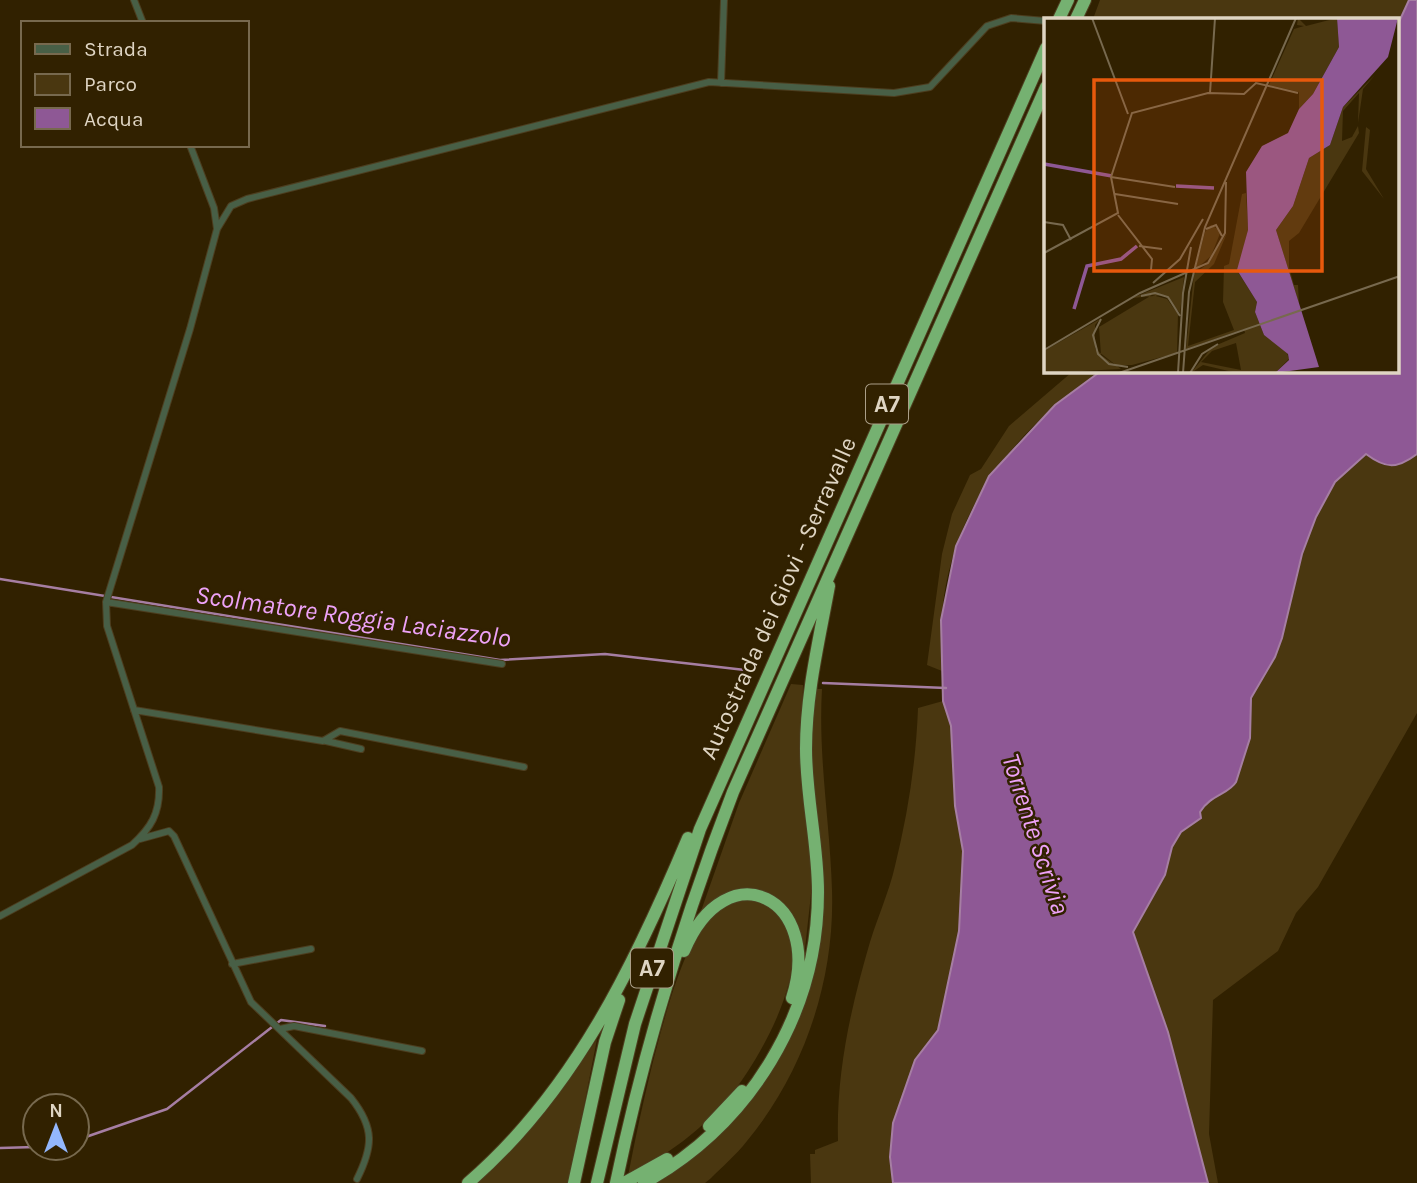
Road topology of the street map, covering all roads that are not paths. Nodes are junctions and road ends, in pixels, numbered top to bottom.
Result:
1 (134, 0) edge
2 (724, 0) edge
3 (1068, 0) edge
4 (1085, 0) edge
5 (1059, 18) edge
6 (1076, 18) edge
7 (1043, 20) edge
8 (142, 21) edge
9 (1044, 52) edge
10 (721, 83) junction
11 (1044, 91) edge
12 (191, 147) edge
13 (217, 229) junction
14 (833, 565) junction
15 (107, 597) junction
16 (502, 664) dead end
17 (134, 710) junction
18 (326, 741) junction
19 (361, 749) dead end
20 (729, 760) junction
21 (524, 767) dead end
22 (138, 840) junction
23 (0, 916) edge
24 (311, 949) dead end
25 (232, 964) junction
26 (628, 973) junction
27 (281, 1029) junction
28 (653, 1030) junction
29 (422, 1051) dead end
30 (357, 1179) dead end
31 (634, 1182) edge
32 (468, 1183) edge
33 (573, 1183) edge
34 (597, 1183) edge
35 (616, 1183) edge

1 - 8 street
2 - 10 street
3 - 5 highway
4 - 6 highway
7 - 10 street
9 - 20 highway, Autostrada dei Giovi - Serravalle / A7
10 - 13 street
11 - 14 highway, Autostrada dei Giovi - Serravalle / A7
12 - 13 street
13 - 15 street
14 - 28 highway, Autostrada dei Giovi - Serravalle / A7
14 - 31 highway
15 - 16 street
15 - 17 street
17 - 18 street
17 - 22 street
18 - 19 street
18 - 21 street
20 - 26 highway
20 - 34 highway, Autostrada dei Giovi - Serravalle / A7
22 - 23 street
22 - 25 street
24 - 25 street
25 - 27 street
26 - 32 highway
26 - 33 highway
27 - 29 street
27 - 30 street
28 - 31 highway
28 - 35 highway, Autostrada dei Giovi - Serravalle / A7

